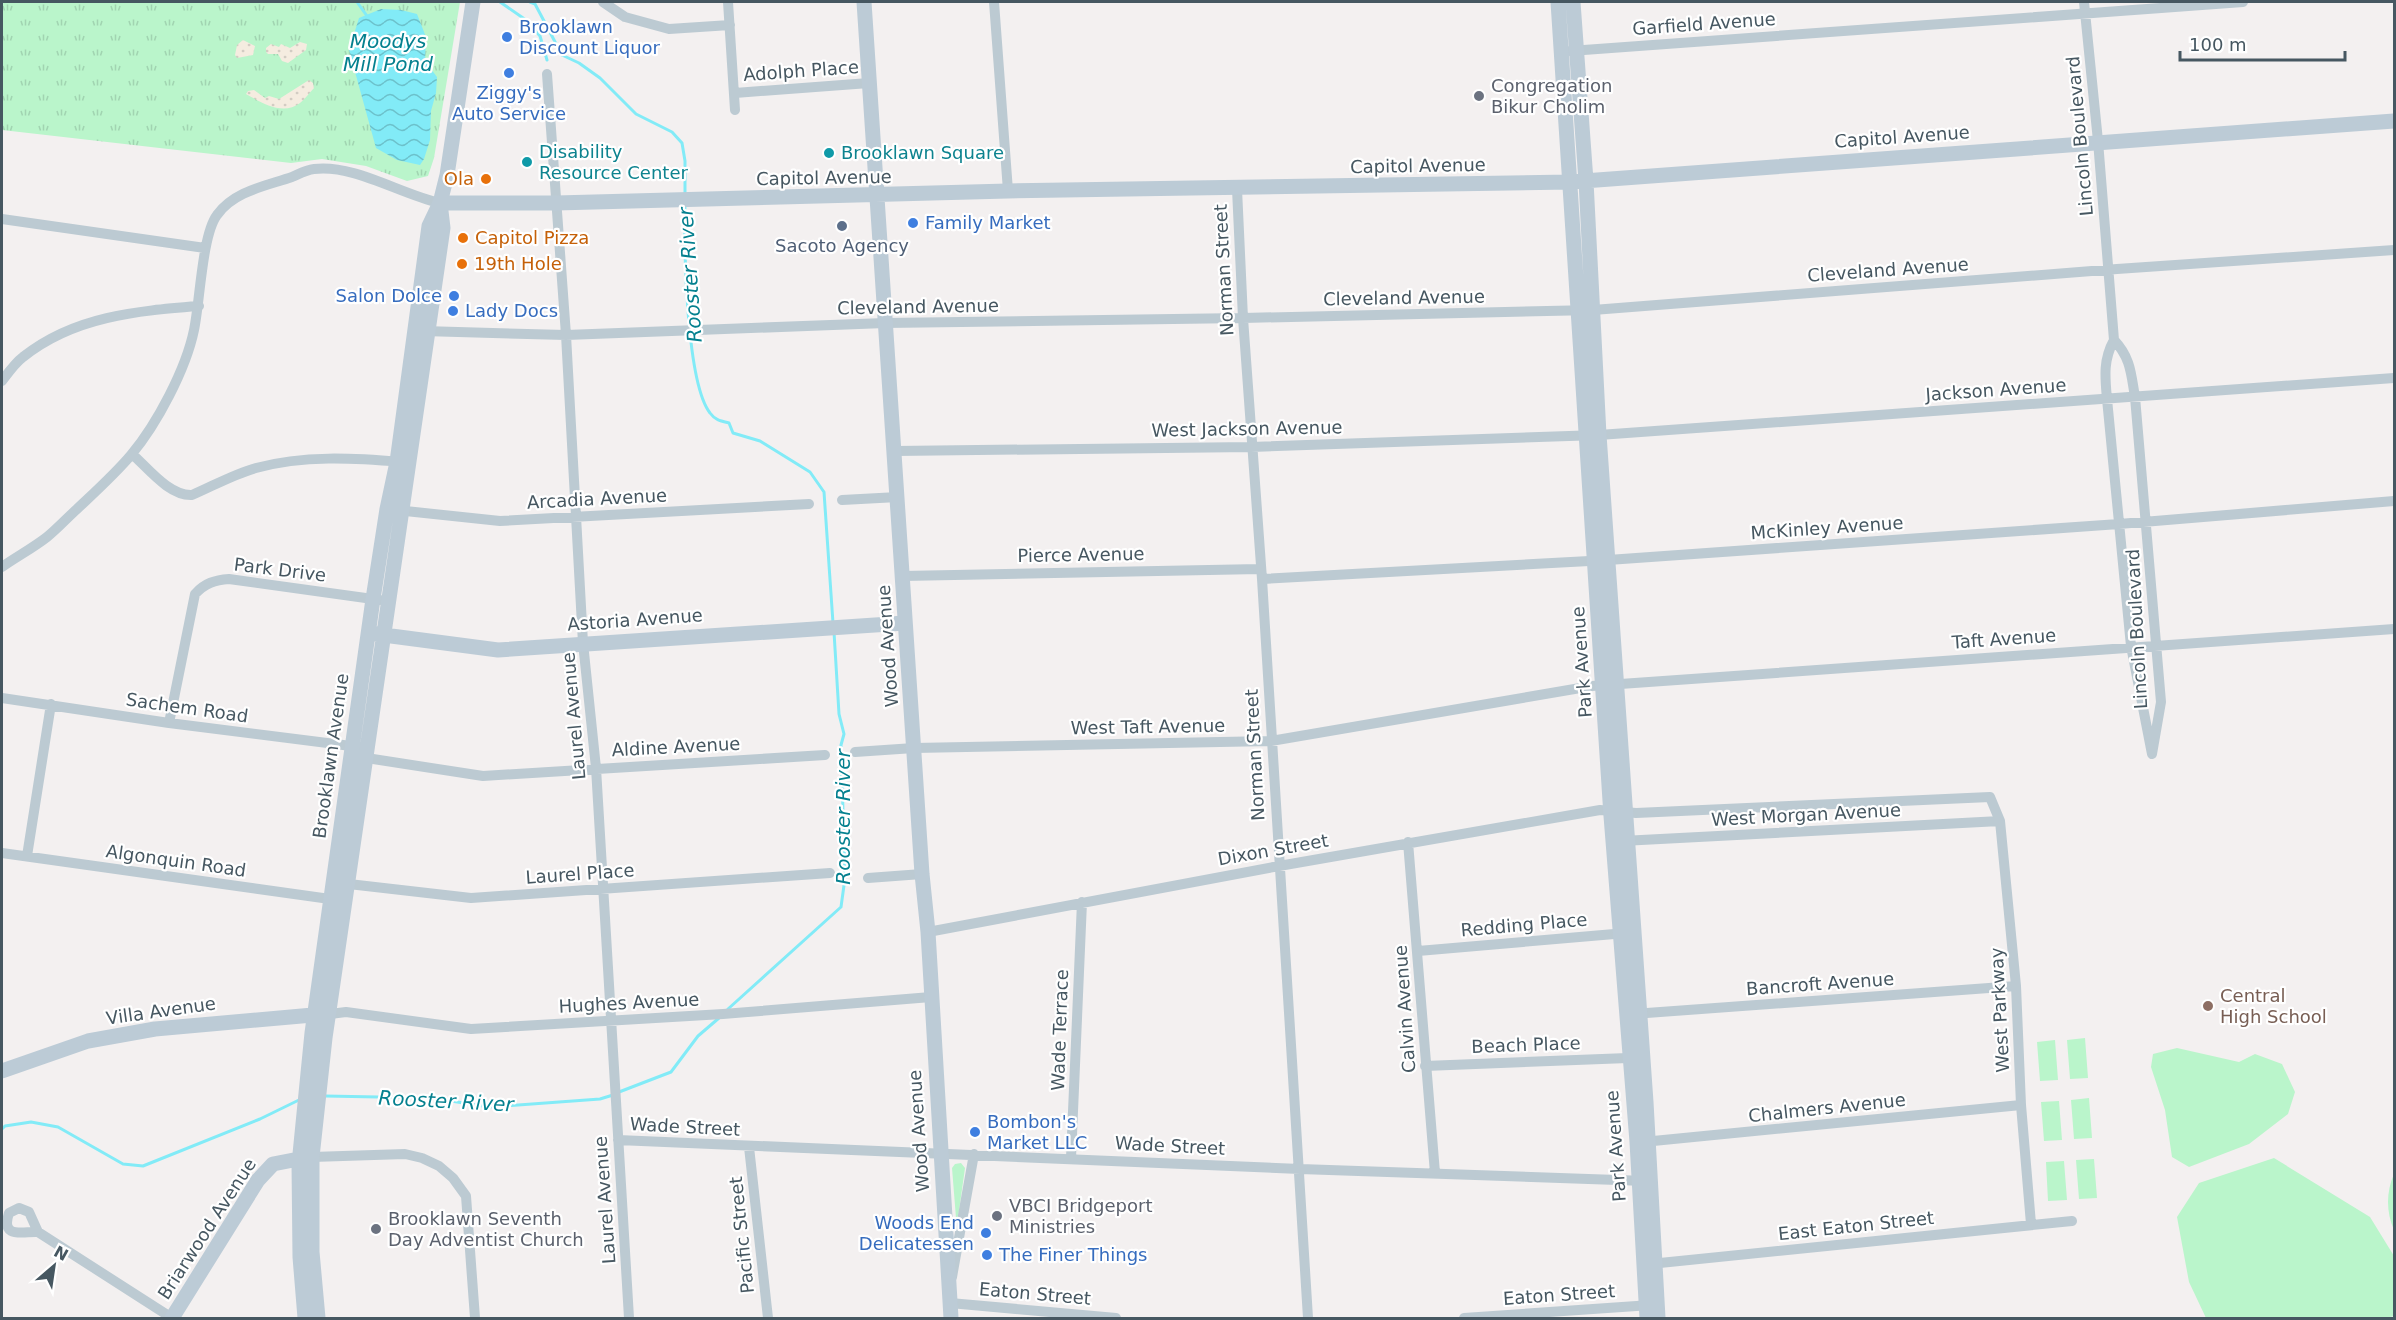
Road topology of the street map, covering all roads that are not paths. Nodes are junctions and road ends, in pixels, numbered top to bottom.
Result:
1 (473, 2) edge
2 (603, 2) edge
3 (728, 2) edge
4 (864, 2) edge
5 (994, 2) edge
6 (1558, 2) edge
7 (1573, 2) edge
8 (2243, 2) edge
9 (2084, 7) edge
10 (730, 25) junction
11 (1569, 51) junction
12 (547, 74) dead end
13 (869, 83) junction
14 (735, 93) junction
15 (735, 110) dead end
16 (2394, 121) edge
17 (2098, 141) junction
18 (1586, 181) junction
19 (1570, 182) junction
20 (1237, 189) junction
21 (1008, 191) junction
22 (878, 196) junction
23 (440, 203) junction
24 (556, 203) junction
25 (2, 219) edge
26 (206, 248) junction
27 (2394, 250) edge
28 (2109, 269) junction
29 (199, 306) junction
30 (1577, 310) junction
31 (1593, 310) junction
32 (1243, 318) junction
33 (885, 323) junction
34 (421, 331) junction
35 (566, 335) junction
36 (2114, 340) junction
37 (2394, 378) edge
38 (2, 381) edge
39 (2135, 397) junction
40 (2107, 399) junction
41 (1593, 435) junction
42 (1251, 447) junction
43 (895, 451) junction
44 (132, 454) junction
45 (403, 462) junction
46 (898, 497) junction
47 (842, 500) dead end
48 (2394, 501) edge
49 (809, 504) dead end
50 (394, 509) junction
51 (577, 516) junction
52 (2146, 521) junction
53 (2119, 524) junction
54 (1601, 560) junction
55 (2, 567) edge
56 (1261, 574) junction
57 (903, 576) junction
58 (381, 600) junction
59 (905, 623) junction
60 (2394, 629) edge
61 (376, 634) junction
62 (583, 642) junction
63 (2131, 646) junction
64 (2156, 646) junction
65 (1610, 685) junction
66 (2, 698) edge
67 (51, 704) junction
68 (169, 723) junction
69 (1271, 741) junction
70 (914, 748) junction
71 (352, 751) junction
72 (855, 752) dead end
73 (368, 753) junction
74 (825, 755) dead end
75 (596, 768) junction
76 (1990, 797) joint
77 (1618, 812) junction
78 (2000, 821) junction
79 (1620, 841) junction
80 (1408, 842) junction
81 (2, 853) edge
82 (27, 856) junction
83 (1279, 866) junction
84 (830, 873) dead end
85 (922, 874) junction
86 (868, 878) dead end
87 (341, 883) junction
88 (602, 889) junction
89 (338, 901) junction
90 (1082, 902) junction
91 (928, 932) junction
92 (1627, 933) junction
93 (1418, 951) junction
94 (2016, 986) junction
95 (931, 997) junction
96 (1633, 1014) junction
97 (322, 1015) junction
98 (612, 1020) junction
99 (1628, 1058) junction
100 (1425, 1066) junction
101 (2, 1071) edge
102 (2021, 1105) junction
103 (618, 1140) junction
104 (1641, 1142) junction
105 (749, 1147) junction
106 (940, 1153) junction
107 (974, 1154) junction
108 (306, 1157) junction
109 (1071, 1158) junction
110 (1300, 1169) junction
111 (1435, 1173) junction
112 (1644, 1181) junction
113 (2072, 1221) dead end
114 (2031, 1224) junction
115 (38, 1232) dead end
116 (1650, 1264) junction
117 (950, 1304) edge
118 (1652, 1312) edge
119 (172, 1318) edge
120 (305, 1318) edge
121 (318, 1318) edge
122 (475, 1318) edge
123 (629, 1318) edge
124 (768, 1318) edge
125 (1116, 1318) edge
126 (1308, 1318) edge
127 (1464, 1318) edge

1 - 23 main road, Brooklawn Avenue
2 - 10 street
3 - 10 street
4 - 13 main road, Wood Avenue
5 - 21 street
6 - 11 main road, Park Avenue
7 - 11 main road, Park Avenue
8 - 9 street, Garfield Avenue
9 - 11 street, Garfield Avenue
9 - 17 street, Lincoln Boulevard
10 - 14 street
11 - 18 main road, Park Avenue
11 - 19 main road, Park Avenue
12 - 24 street, Laurel Avenue
13 - 14 street, Adolph Place
13 - 22 main road, Wood Avenue
14 - 15 street
16 - 17 main road, Capitol Avenue
17 - 18 main road, Capitol Avenue
17 - 28 street, Lincoln Boulevard
18 - 19 main road, Capitol Avenue
18 - 31 main road, Park Avenue
19 - 20 main road, Capitol Avenue
19 - 30 main road, Park Avenue
20 - 21 main road, Capitol Avenue
20 - 32 street, Norman Street
21 - 22 main road, Capitol Avenue
22 - 24 main road, Capitol Avenue
22 - 33 main road, Wood Avenue
23 - 24 main road, Capitol Avenue
23 - 26 street
23 - 34 main road, Brooklawn Avenue
24 - 35 street, Laurel Avenue
25 - 26 street
26 - 29 street
27 - 28 street, Cleveland Avenue
28 - 31 street, Cleveland Avenue
28 - 36 street, Lincoln Boulevard
29 - 38 street
29 - 44 street
30 - 31 street, Cleveland Avenue
30 - 32 street, Cleveland Avenue
30 - 41 main road, Park Avenue
31 - 41 main road, Park Avenue
32 - 33 street, Cleveland Avenue
32 - 42 street, Norman Street
33 - 35 street, Cleveland Avenue
33 - 43 main road, Wood Avenue
34 - 35 street, Cleveland Avenue
34 - 45 main road, Brooklawn Avenue
35 - 51 street, Laurel Avenue
36 - 39 street, Lincoln Boulevard
36 - 40 street, Lincoln Boulevard
37 - 39 street, Jackson Avenue
39 - 40 street, Jackson Avenue
39 - 52 street, Lincoln Boulevard
40 - 41 street, Jackson Avenue
40 - 53 street, Lincoln Boulevard
41 - 42 street, West Jackson Avenue
41 - 54 main road, Park Avenue
42 - 43 street, West Jackson Avenue
42 - 56 street, Norman Street
43 - 46 main road, Wood Avenue
44 - 45 street
44 - 55 street
45 - 50 main road, Brooklawn Avenue
46 - 47 street
46 - 57 main road, Wood Avenue
48 - 52 street, McKinley Avenue
49 - 51 street, Arcadia Avenue
50 - 51 street, Arcadia Avenue
50 - 58 main road, Brooklawn Avenue
51 - 62 street, Laurel Avenue
52 - 53 street, McKinley Avenue
52 - 64 street, Lincoln Boulevard
53 - 54 street, McKinley Avenue
53 - 63 street, Lincoln Boulevard
54 - 56 street, McKinley Avenue
54 - 65 main road, Park Avenue
56 - 57 street, Pierce Avenue
56 - 69 street, Norman Street
57 - 59 main road, Wood Avenue
58 - 61 main road, Brooklawn Avenue
58 - 68 street, Park Drive
59 - 62 main road, Astoria Avenue
59 - 70 main road, Wood Avenue
60 - 64 street, Taft Avenue
61 - 62 main road, Astoria Avenue
61 - 71 main road, Brooklawn Avenue
61 - 73 main road, Brooklawn Avenue
62 - 75 street, Laurel Avenue
63 - 64 street, Taft Avenue
63 - 64 street, Lincoln Boulevard
63 - 65 street, Taft Avenue
65 - 69 street, West Taft Avenue
65 - 77 main road, Park Avenue
66 - 67 street, Sachem Road
67 - 68 street, Sachem Road
67 - 82 street
68 - 71 street, Sachem Road
69 - 70 street, West Taft Avenue
69 - 83 street, Norman Street
70 - 72 street, West Taft Avenue
70 - 85 main road, Wood Avenue
71 - 73 street, Sachem Road
71 - 87 main road, Brooklawn Avenue
73 - 75 street, Aldine Avenue
73 - 87 main road, Brooklawn Avenue
74 - 75 street, Aldine Avenue
75 - 88 street, Laurel Avenue
76 - 77 street, West Morgan Avenue
76 - 78 street, West Parkway
77 - 79 main road, Park Avenue
77 - 80 street, Dixon Street
78 - 79 street, West Morgan Avenue
78 - 94 street, West Parkway
79 - 92 main road, Park Avenue
80 - 83 street, Dixon Street
80 - 93 street, Calvin Avenue
81 - 82 street, Algonquin Road
82 - 89 street, Algonquin Road
83 - 90 street, Dixon Street
83 - 110 street, Norman Street
84 - 88 street, Laurel Place
85 - 86 street
85 - 91 main road, Wood Avenue
87 - 88 street, Laurel Place
87 - 89 main road, Brooklawn Avenue
88 - 98 street, Laurel Avenue
89 - 97 main road, Brooklawn Avenue
90 - 91 street, Dixon Street
90 - 109 street, Wade Terrace
91 - 95 main road, Wood Avenue
92 - 93 street, Redding Place
92 - 96 main road, Park Avenue
93 - 100 street, Calvin Avenue
94 - 96 street, Bancroft Avenue
94 - 102 street, West Parkway
95 - 98 street, Hughes Avenue
95 - 106 main road, Wood Avenue
96 - 99 main road, Park Avenue
96 - 104 main road, Park Avenue
97 - 98 street, Hughes Avenue
97 - 101 main road, Villa Avenue
97 - 108 main road, Brooklawn Avenue
98 - 103 street, Laurel Avenue
99 - 100 street, Beach Place
99 - 104 main road, Park Avenue
100 - 111 street, Calvin Avenue
102 - 104 street, Chalmers Avenue
102 - 114 street, West Parkway
103 - 105 street, Wade Street
103 - 123 street, Laurel Avenue
104 - 112 main road, Park Avenue
105 - 106 street, Wade Street
105 - 124 street, Pacific Street
106 - 107 street, Wade Street
106 - 117 main road, Wood Avenue
107 - 109 street, Wade Street
107 - 117 street
108 - 119 main road, Briarwood Avenue
108 - 120 main road, Brooklawn Avenue
108 - 121 main road, Brooklawn Avenue
108 - 122 street
109 - 110 street, Wade Street
110 - 111 street, Wade Street
110 - 126 street, Norman Street
111 - 112 street, Wade Street
112 - 116 main road, Park Avenue
113 - 114 street, East Eaton Street
114 - 116 street, East Eaton Street
115 - 119 street
116 - 118 main road, Park Avenue
117 - 125 street, Eaton Street
118 - 127 street, Eaton Street

